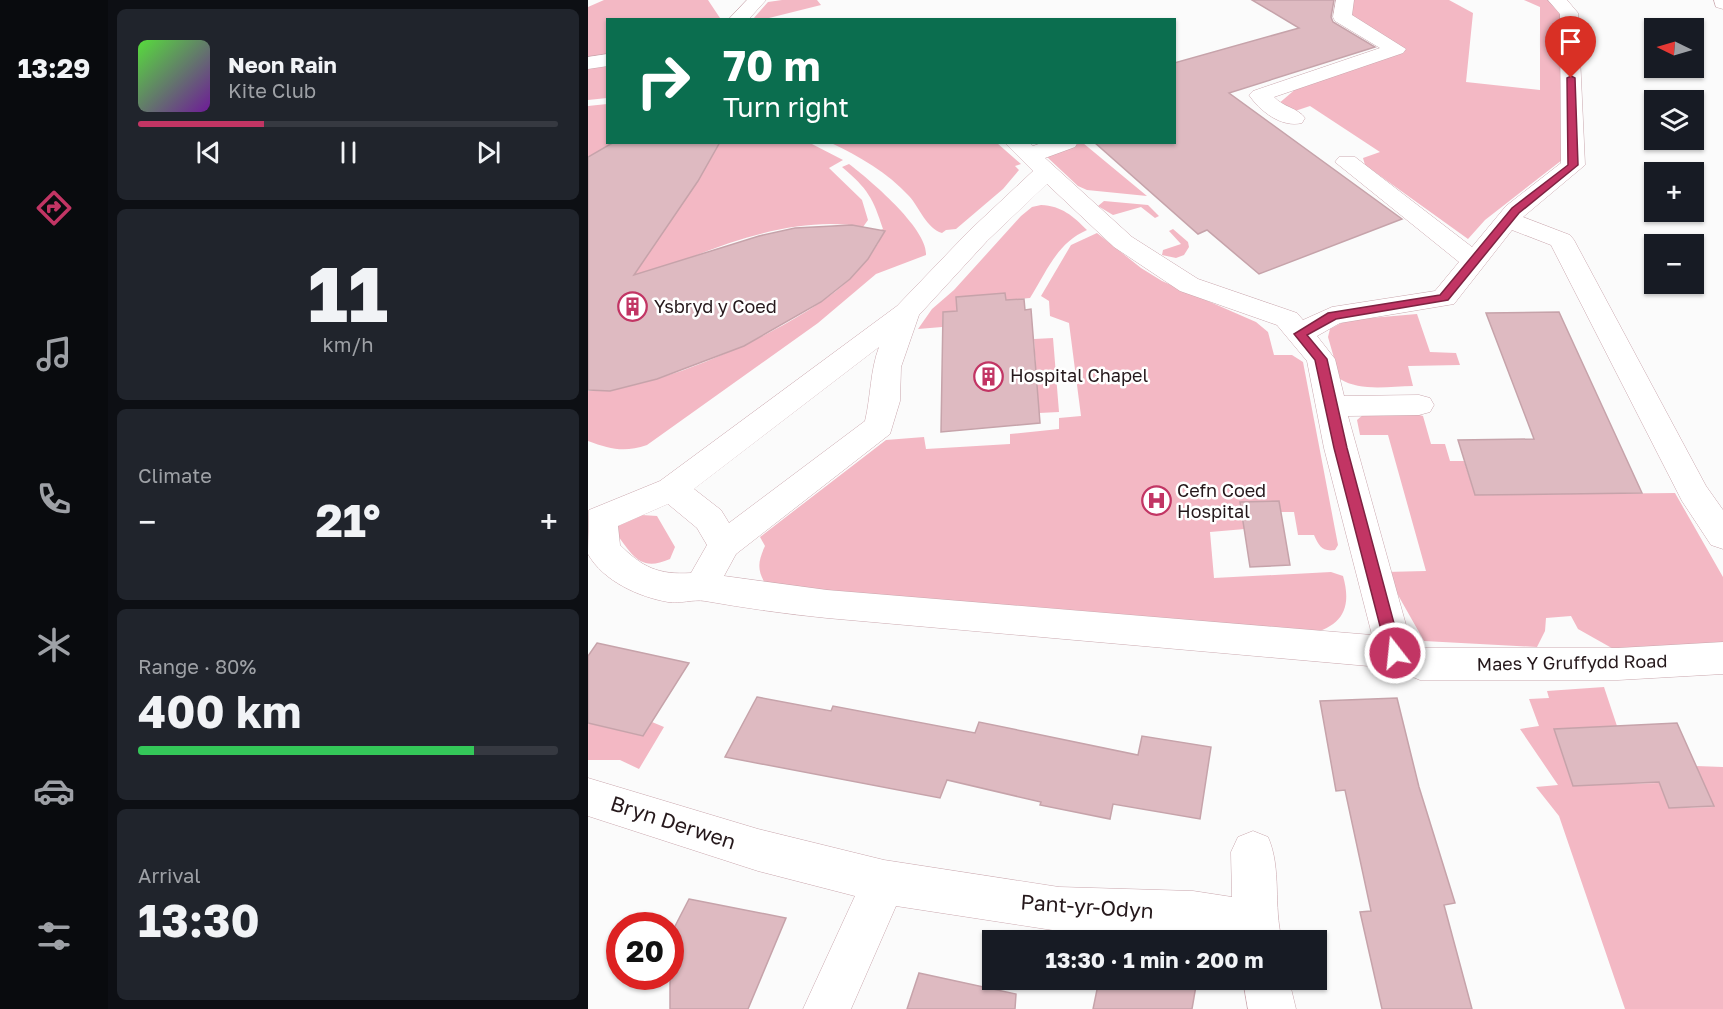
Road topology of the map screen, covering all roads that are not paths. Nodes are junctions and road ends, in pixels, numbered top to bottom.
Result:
1 (757, 0) edge
2 (1346, 0) edge
3 (1557, 0) edge
4 (739, 18) edge
5 (606, 60) edge
6 (588, 63) edge
7 (1294, 118) dead end
8 (1062, 144) edge
9 (1030, 156) edge
10 (1347, 162) dead end
11 (1508, 220) junction
12 (1474, 261) junction
13 (907, 312) junction
14 (1300, 334) junction
15 (1419, 405) dead end
16 (1331, 406) junction
17 (672, 489) junction
18 (595, 516) edge
19 (1723, 536) edge
20 (724, 545) junction
21 (701, 586) junction
22 (1723, 658) edge
23 (1407, 659) junction
24 (588, 797) edge
25 (759, 850) joint
26 (1253, 852) dead end
27 (884, 882) junction
28 (1250, 930) edge
29 (1257, 930) edge
30 (1268, 990) edge
31 (827, 1009) edge
32 (1272, 1009) edge

1 - 4 street
2 - 7 street
3 - 11 street
5 - 6 street
8 - 9 street
9 - 13 street
9 - 14 street
10 - 12 street
11 - 12 street
11 - 19 street
12 - 14 street
13 - 17 street
13 - 20 street
14 - 16 street
15 - 16 street
16 - 23 street
17 - 18 street
17 - 20 street
18 - 21 street
20 - 21 street
21 - 23 street, Maes Y Gruffydd Road
22 - 23 street, Maes Y Gruffydd Road
24 - 25 street, Bryn Derwen
25 - 27 street, Pant-yr-Odyn
26 - 29 street
27 - 28 street, Pant-yr-Odyn
27 - 31 street
30 - 32 street

